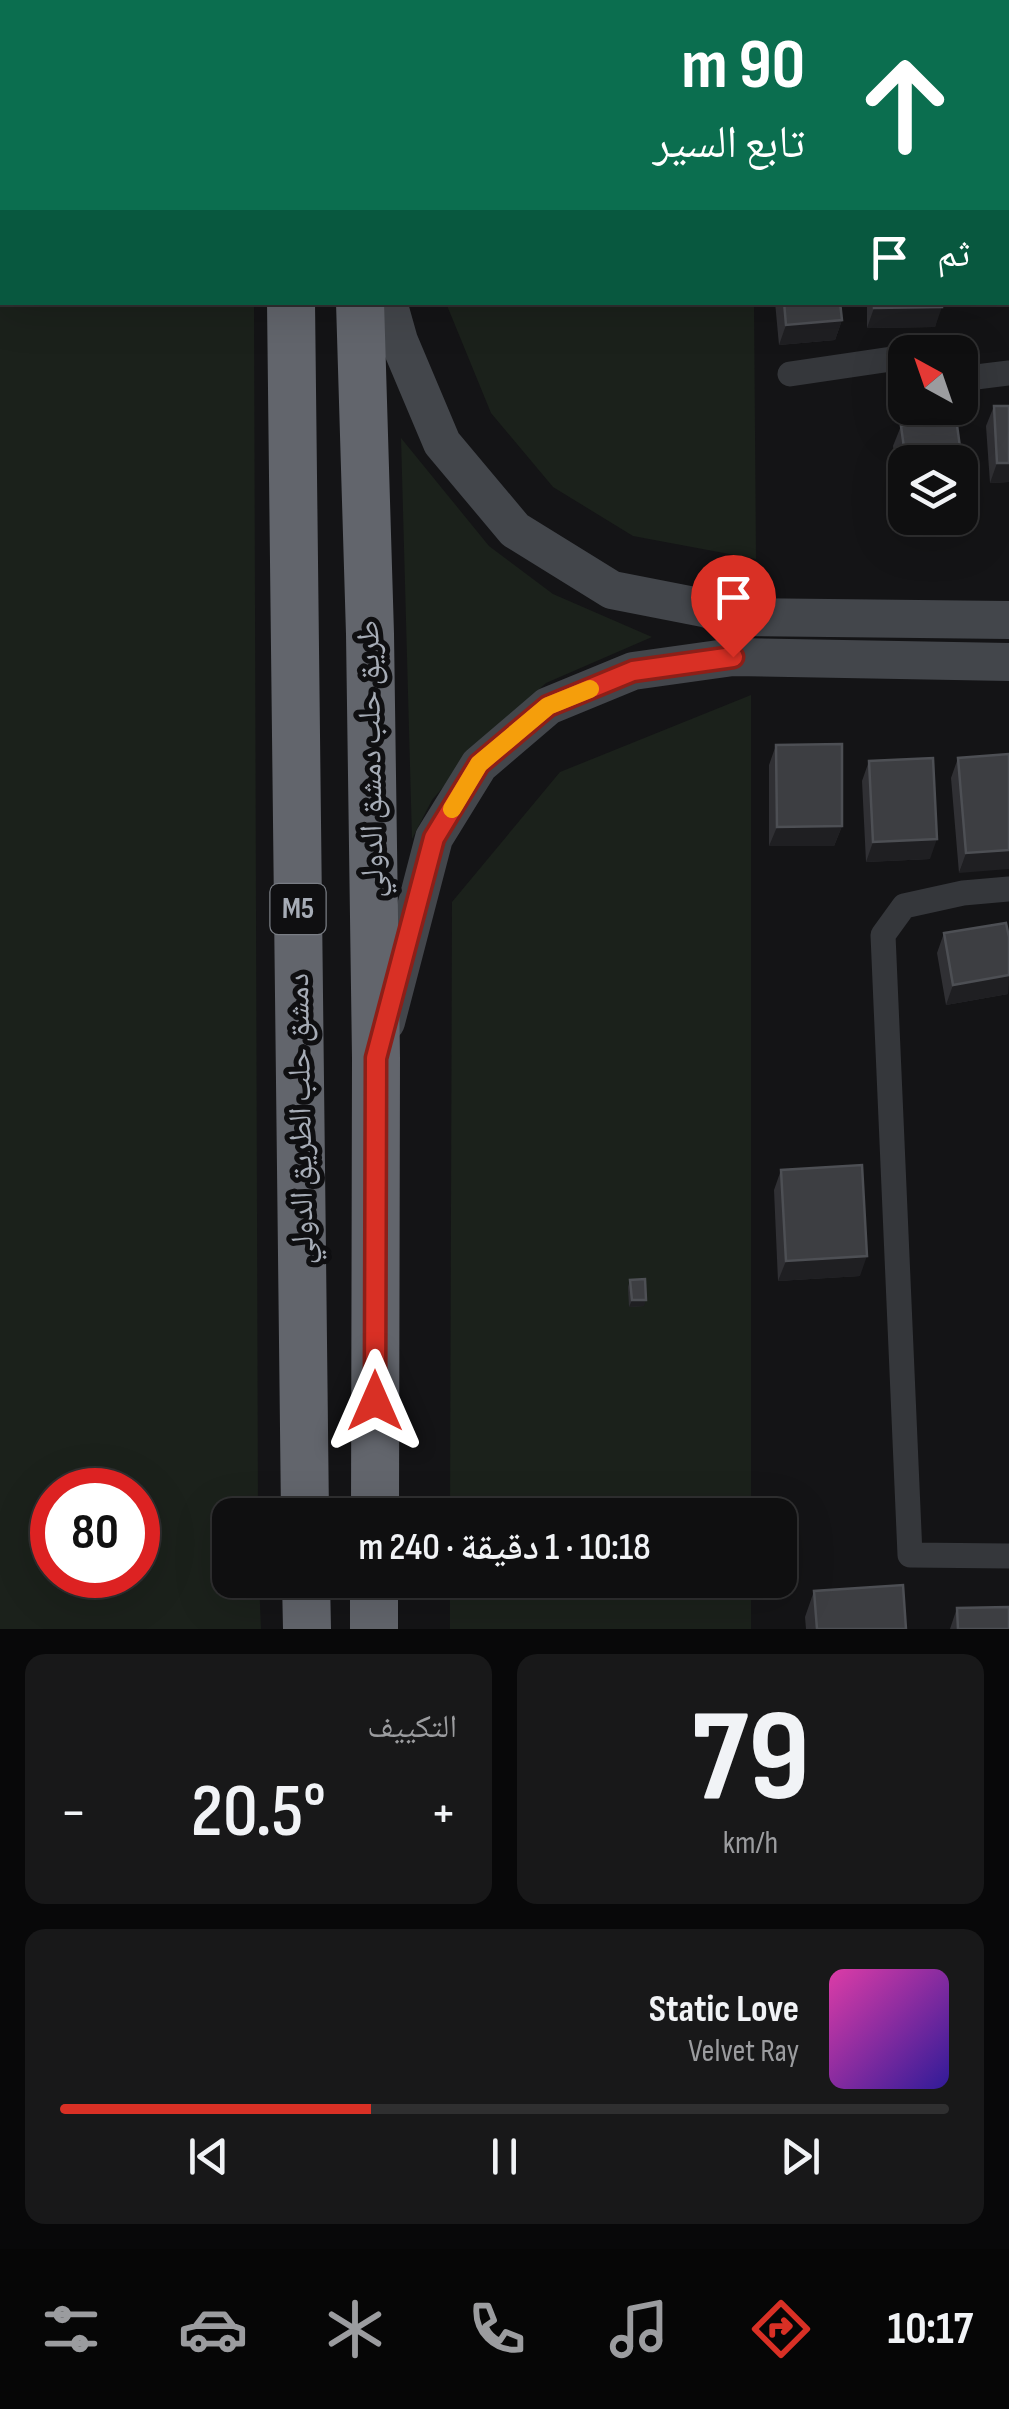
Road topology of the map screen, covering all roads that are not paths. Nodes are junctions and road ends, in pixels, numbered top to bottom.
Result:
1 (292, 305) edge
2 (360, 305) edge
3 (389, 305) edge
4 (888, 360) edge
5 (1009, 373) edge
6 (790, 374) dead end
7 (978, 377) edge
8 (704, 608) junction
9 (1009, 620) edge
10 (704, 660) junction
11 (1009, 662) edge
12 (1009, 889) edge
13 (376, 1058) junction
14 (306, 1498) edge
15 (374, 1498) edge
16 (1009, 1556) edge
17 (306, 1598) edge
18 (374, 1598) edge
19 (307, 1629) edge
20 (374, 1629) edge

1 - 14 highway, دمشق حلب الطريق الدولي / M5
2 - 13 highway, طريق حلب دمشق الدولي / M5
3 - 8 street
4 - 6 street
5 - 7 street
8 - 9 street
8 - 10 street
10 - 11 street
10 - 13 street
12 - 16 street
13 - 15 highway, طريق حلب دمشق الدولي / M5
17 - 19 highway
18 - 20 highway

